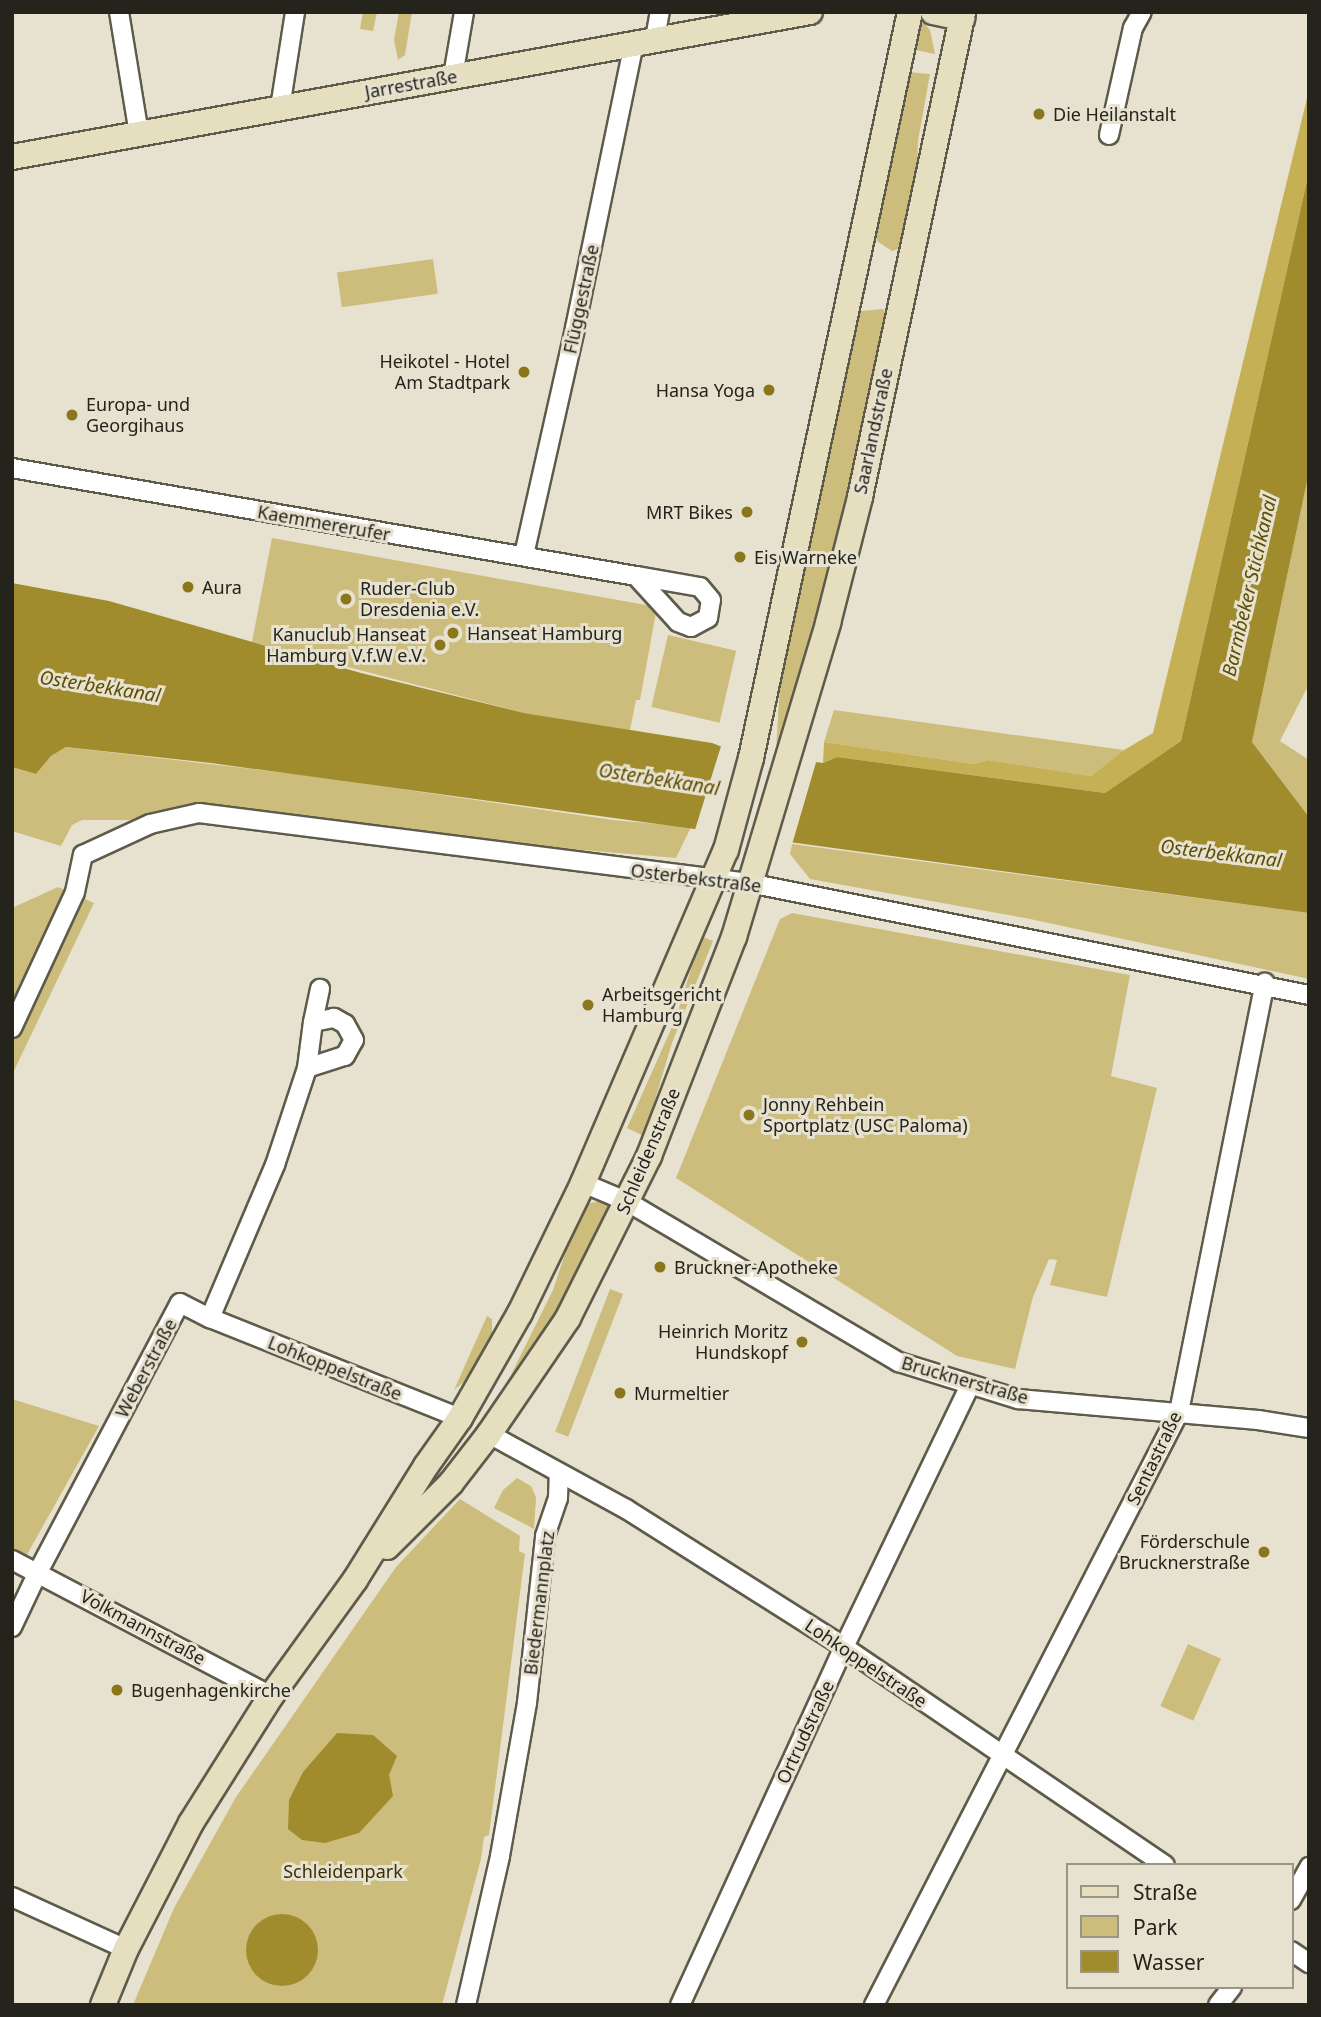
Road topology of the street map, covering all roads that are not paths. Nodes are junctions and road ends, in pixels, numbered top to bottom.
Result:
1 (119, 12) edge
2 (295, 12) edge
3 (464, 12) edge
4 (660, 12) edge
5 (810, 12) edge
6 (910, 12) edge
7 (933, 12) edge
8 (1142, 12) edge
9 (962, 15) edge
10 (645, 41) junction
11 (453, 76) junction
12 (280, 108) junction
13 (139, 134) junction
14 (1109, 135) dead end
15 (12, 157) edge
16 (12, 468) edge
17 (524, 555) junction
18 (636, 576) dead end
19 (761, 845) joint
20 (713, 879) junction
21 (749, 883) junction
22 (1265, 983) junction
23 (320, 989) dead end
24 (1309, 995) edge
25 (313, 1022) junction
26 (12, 1028) edge
27 (307, 1068) junction
28 (583, 1183) junction
29 (628, 1202) junction
30 (210, 1318) junction
31 (970, 1385) junction
32 (1179, 1412) junction
33 (460, 1418) junction
34 (1309, 1428) edge
35 (489, 1434) junction
36 (559, 1475) junction
37 (12, 1560) edge
38 (38, 1572) junction
39 (355, 1580) junction
40 (12, 1627) edge
41 (844, 1647) junction
42 (271, 1696) junction
43 (1001, 1754) junction
44 (1162, 1863) edge
45 (1309, 1867) edge
46 (12, 1896) edge
47 (1293, 1896) edge
48 (125, 1949) junction
49 (1293, 1952) edge
50 (1309, 1963) edge
51 (1231, 1989) edge
52 (103, 2005) edge
53 (466, 2005) edge
54 (680, 2005) edge
55 (874, 2005) edge
56 (1219, 2005) edge

1 - 13 street
2 - 12 street
3 - 11 street
4 - 10 street, Flüggestraße
5 - 10 main road, Jarrestraße
6 - 20 main road
7 - 9 main road
8 - 14 street
9 - 19 main road, Saarlandstraße
10 - 11 main road, Jarrestraße
10 - 17 street, Flüggestraße
11 - 12 main road, Jarrestraße
12 - 13 main road, Jarrestraße
13 - 15 main road, Jarrestraße
16 - 17 street, Kaemmererufer
17 - 18 street, Kaemmererufer
19 - 21 main road, Schleidenstraße
20 - 21 street, Osterbekstraße
20 - 26 street, Osterbekstraße
20 - 28 main road
21 - 22 street, Osterbekstraße
21 - 29 main road, Schleidenstraße
22 - 24 street, Osterbekstraße
22 - 32 street, Sentastraße
23 - 25 street
25 - 27 street
25 - 27 street
27 - 30 street
28 - 29 street, Brucknerstraße
28 - 33 main road
29 - 31 street, Brucknerstraße
29 - 35 main road, Schleidenstraße
30 - 33 street, Lohkoppelstraße
30 - 38 street, Weberstraße
31 - 32 street, Brucknerstraße
31 - 41 street, Ortrudstraße
32 - 34 street, Brucknerstraße
32 - 43 street, Sentastraße
33 - 35 main road
33 - 39 main road
35 - 36 street
35 - 39 main road
36 - 41 street, Lohkoppelstraße
36 - 53 street, Biedermannplatz
37 - 38 street, Volkmannstraße
38 - 40 street, Weberstraße
38 - 42 street, Volkmannstraße
39 - 42 main road
41 - 43 street, Lohkoppelstraße
41 - 54 street, Ortrudstraße
42 - 48 main road
43 - 44 street, Lohkoppelstraße
43 - 55 street, Sentastraße
45 - 47 street
46 - 48 street
48 - 52 main road
49 - 50 street
51 - 56 street

